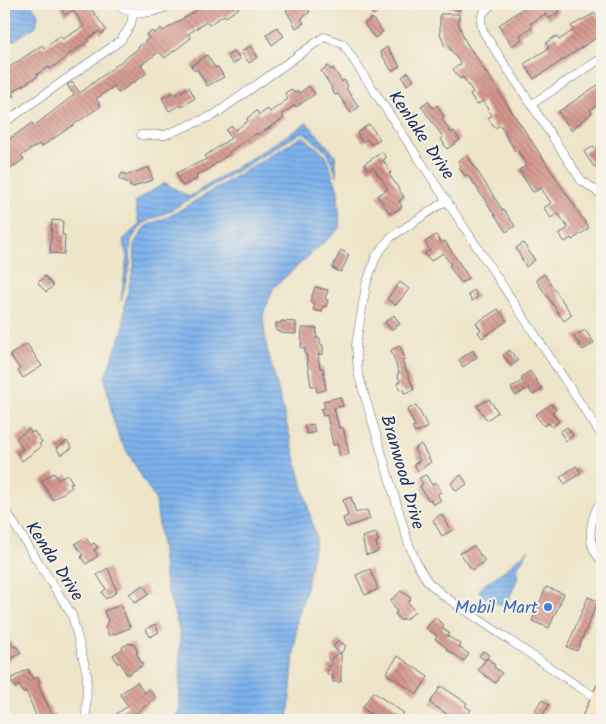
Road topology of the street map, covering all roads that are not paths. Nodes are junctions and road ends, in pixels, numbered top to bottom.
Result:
1 (115, 4) edge
2 (173, 4) edge
3 (493, 4) edge
4 (133, 13) junction
5 (602, 58) edge
6 (532, 104) junction
7 (4, 123) edge
8 (141, 135) dead end
9 (602, 195) edge
10 (447, 200) junction
11 (602, 436) edge
12 (602, 499) edge
13 (4, 508) edge
14 (602, 561) edge
15 (600, 693) edge
16 (86, 720) edge
17 (587, 720) edge

1 - 4 street
2 - 4 street
3 - 6 street
4 - 7 street
5 - 6 street
6 - 9 street
8 - 10 street, Kenlake Drive
10 - 11 street, Kenlake Drive
10 - 15 street, Branwood Drive
12 - 14 street
13 - 16 street, Kenda Drive
15 - 17 main road

